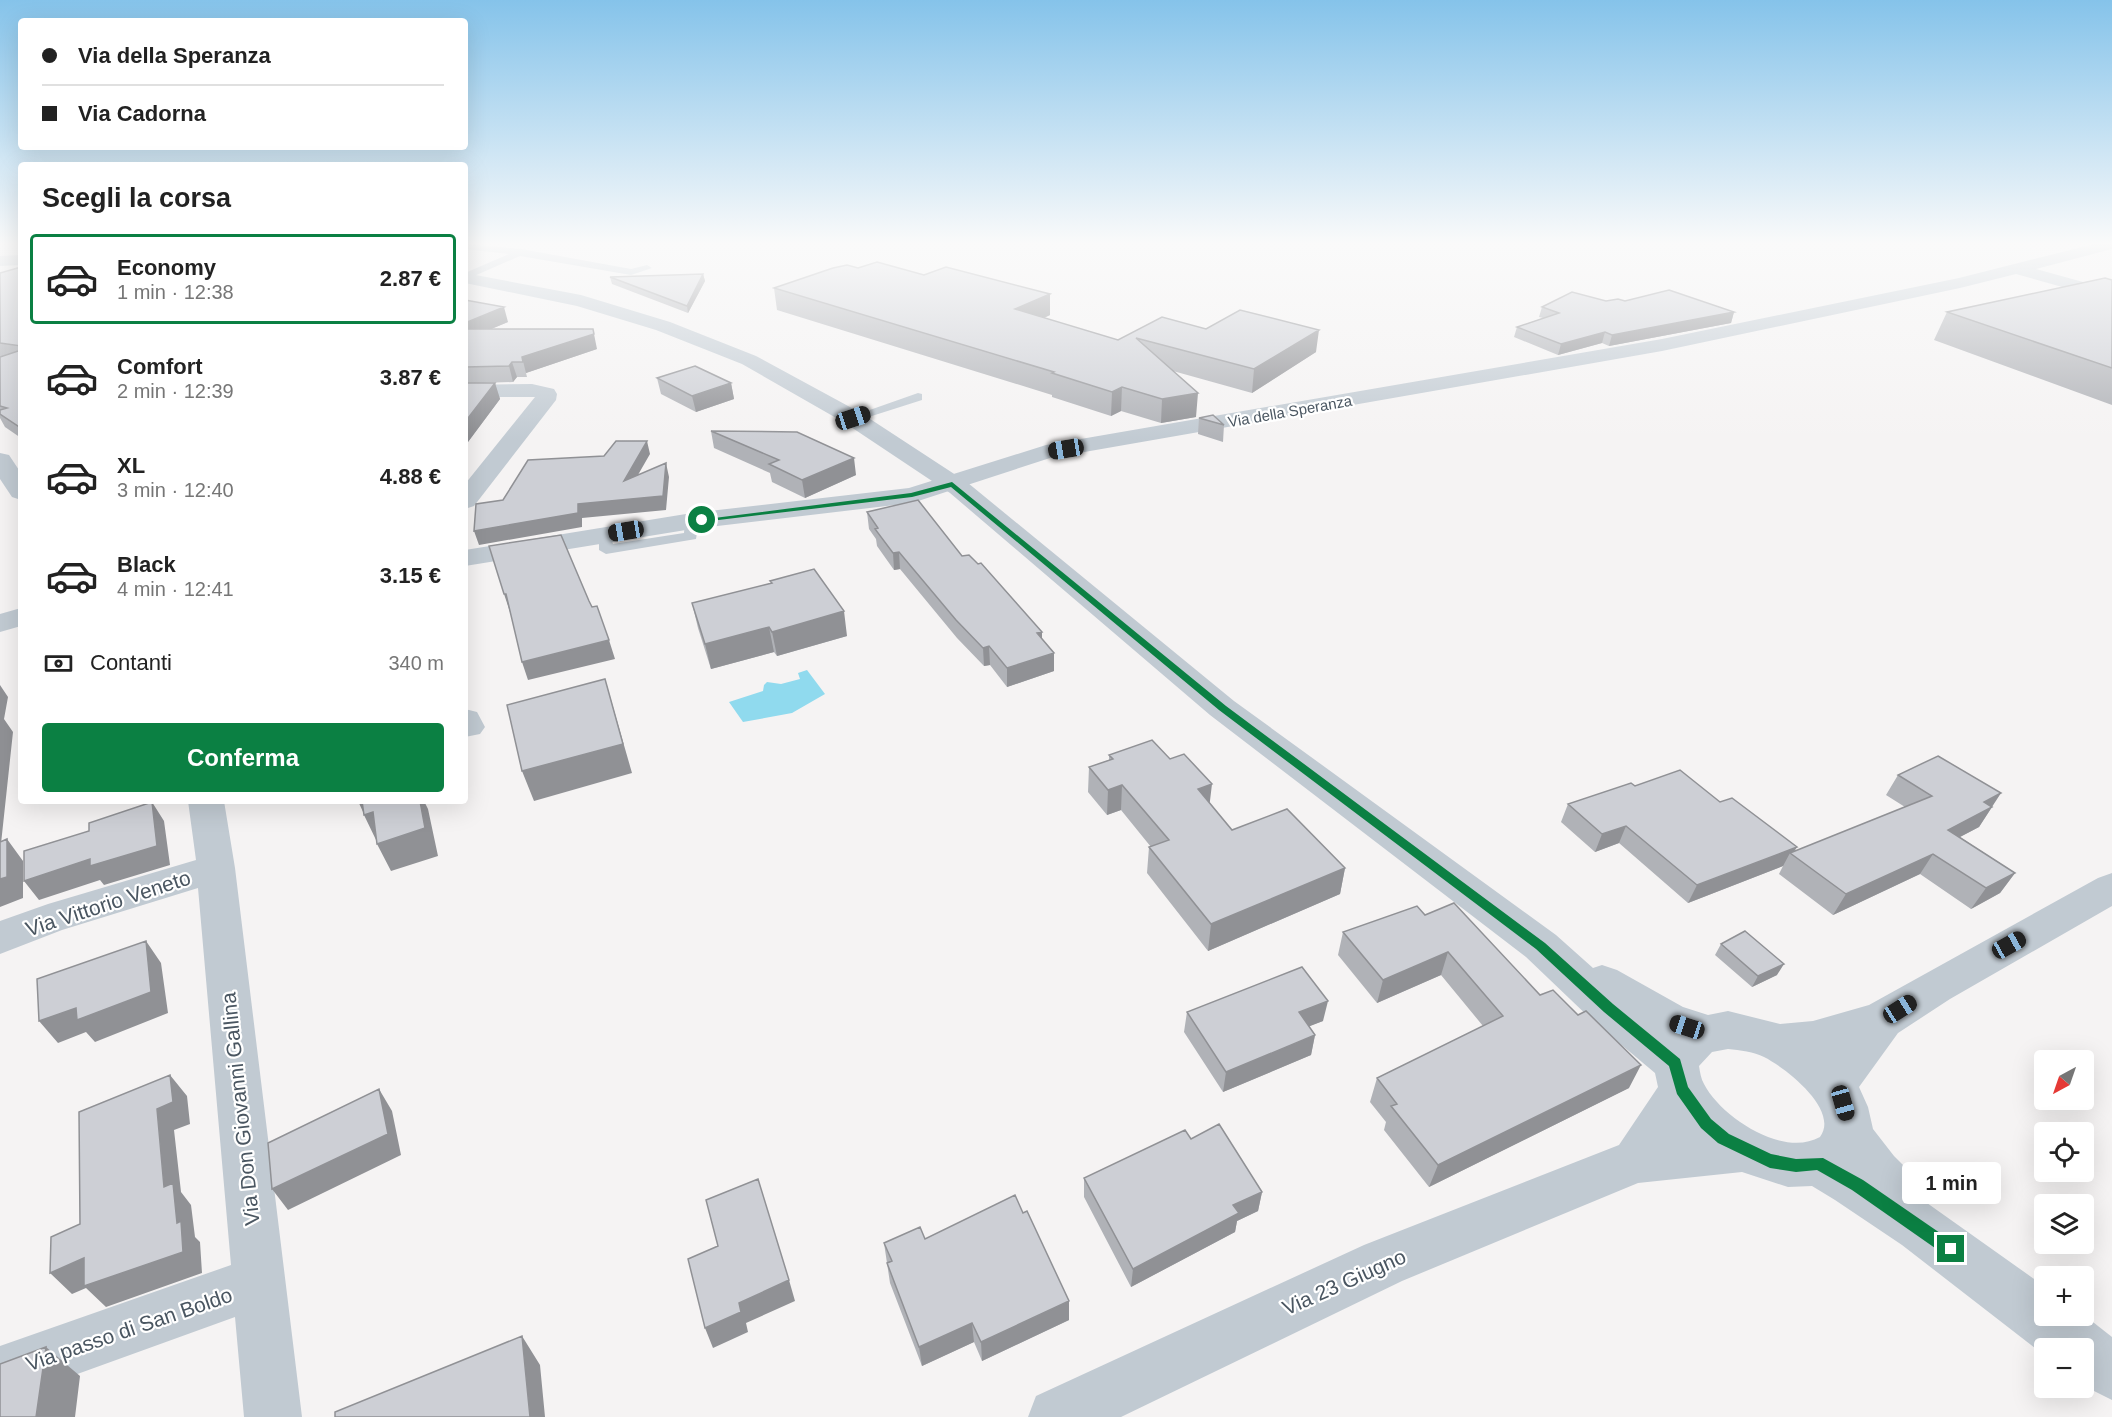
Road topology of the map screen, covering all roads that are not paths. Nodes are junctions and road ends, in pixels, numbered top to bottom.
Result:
1 (613, 310) edge
2 (1823, 310) edge
3 (468, 392) edge
4 (918, 397) dead end
5 (853, 418) junction
6 (0, 460) edge
7 (952, 484) junction
8 (18, 487) edge
9 (468, 497) edge
10 (468, 558) edge
11 (18, 618) edge
12 (0, 623) edge
13 (206, 804) edge
14 (216, 868) junction
15 (2112, 888) edge
16 (0, 938) edge
17 (1882, 1020) junction
18 (1780, 1043) junction
19 (1688, 1062) junction
20 (1833, 1086) junction
21 (1833, 1149) junction
22 (1744, 1150) junction
23 (1636, 1161) junction
24 (257, 1283) junction
25 (2066, 1338) edge
26 (2094, 1359) edge
27 (2112, 1372) edge
28 (0, 1374) edge
29 (273, 1417) edge
30 (1058, 1417) edge

1 - 5 street
2 - 7 street, Via della Speranza
3 - 9 street
4 - 5 lane
5 - 7 street
6 - 8 street
7 - 10 street, Via della Speranza
7 - 19 street
11 - 12 street
13 - 14 street, Via Don Giovanni Gallina
14 - 16 street, Via Vittorio Veneto
14 - 24 street, Via Don Giovanni Gallina
15 - 17 street
17 - 18 street
17 - 20 street
18 - 19 street
18 - 20 street
19 - 22 street
19 - 23 street
20 - 21 street
21 - 22 street
21 - 25 street
22 - 23 street, Via 23 Giugno
23 - 30 street, Via 23 Giugno
24 - 28 street, Via passo di San Boldo
24 - 29 street, Via Don Giovanni Gallina
26 - 27 street

